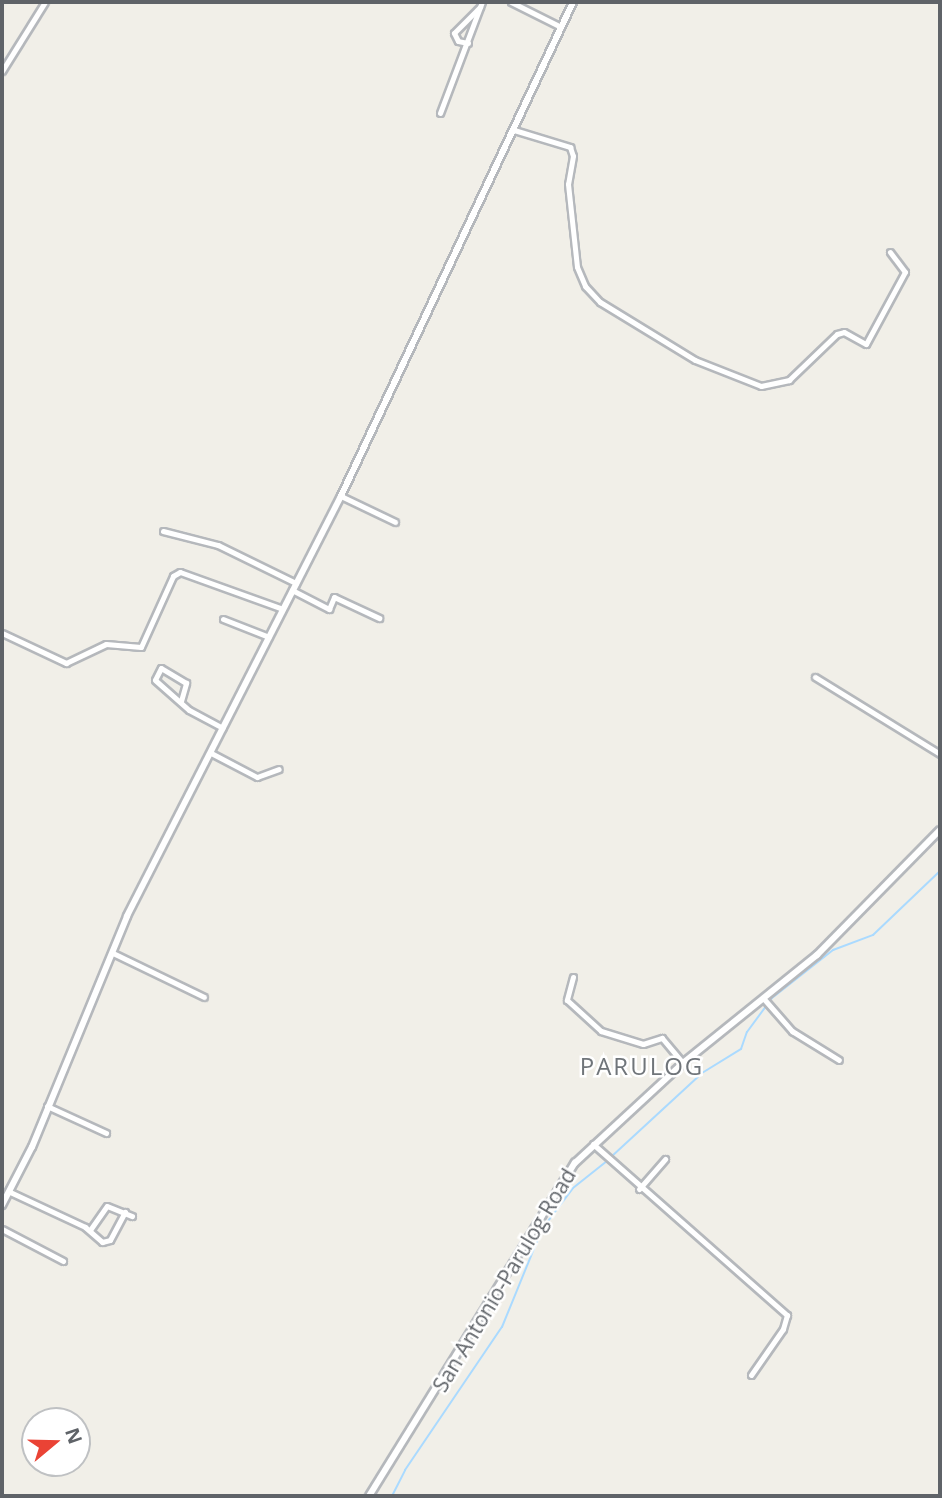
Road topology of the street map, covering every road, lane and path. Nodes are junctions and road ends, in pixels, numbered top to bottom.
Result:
1 (45, 2) edge
2 (511, 2) edge
3 (573, 2) edge
4 (482, 4) edge
5 (561, 27) junction
6 (467, 43) junction
7 (2, 71) edge
8 (440, 113) dead end
9 (514, 130) junction
10 (890, 252) dead end
11 (341, 496) junction
12 (395, 522) dead end
13 (163, 531) dead end
14 (294, 587) junction
15 (283, 609) junction
16 (379, 618) dead end
17 (223, 619) dead end
18 (2, 633) edge
19 (269, 637) junction
20 (815, 677) dead end
21 (180, 701) junction
22 (223, 729) junction
23 (211, 753) junction
24 (940, 754) edge
25 (279, 769) dead end
26 (940, 830) edge
27 (113, 953) junction
28 (573, 977) dead end
29 (204, 997) dead end
30 (766, 1002) junction
31 (839, 1060) dead end
32 (682, 1063) junction
33 (47, 1106) junction
34 (106, 1133) dead end
35 (593, 1144) junction
36 (665, 1159) dead end
37 (639, 1189) junction
38 (10, 1192) junction
39 (3, 1202) edge
40 (2, 1229) edge
41 (90, 1230) junction
42 (64, 1261) dead end
43 (751, 1375) dead end
44 (369, 1496) edge

1 - 7 street
2 - 5 street
3 - 5 street
4 - 6 street
4 - 6 street
5 - 9 street
6 - 8 street
9 - 10 street
9 - 11 street
11 - 12 street
11 - 14 street
13 - 14 street
14 - 15 street
14 - 16 street
15 - 18 street
15 - 19 street
17 - 19 street
19 - 22 street
20 - 24 street
21 - 21 street
21 - 22 street
22 - 23 street
23 - 25 street
23 - 27 street
26 - 30 street, San Antonio-Parulog Road
27 - 29 street
27 - 33 street
28 - 32 street
30 - 31 street
30 - 32 street, San Antonio-Parulog Road
32 - 35 street, San Antonio-Parulog Road
33 - 34 street
33 - 38 street
35 - 37 street
35 - 44 street, San Antonio-Parulog Road
36 - 37 street
37 - 43 street
38 - 39 street
38 - 41 street
40 - 42 street
41 - 41 street

